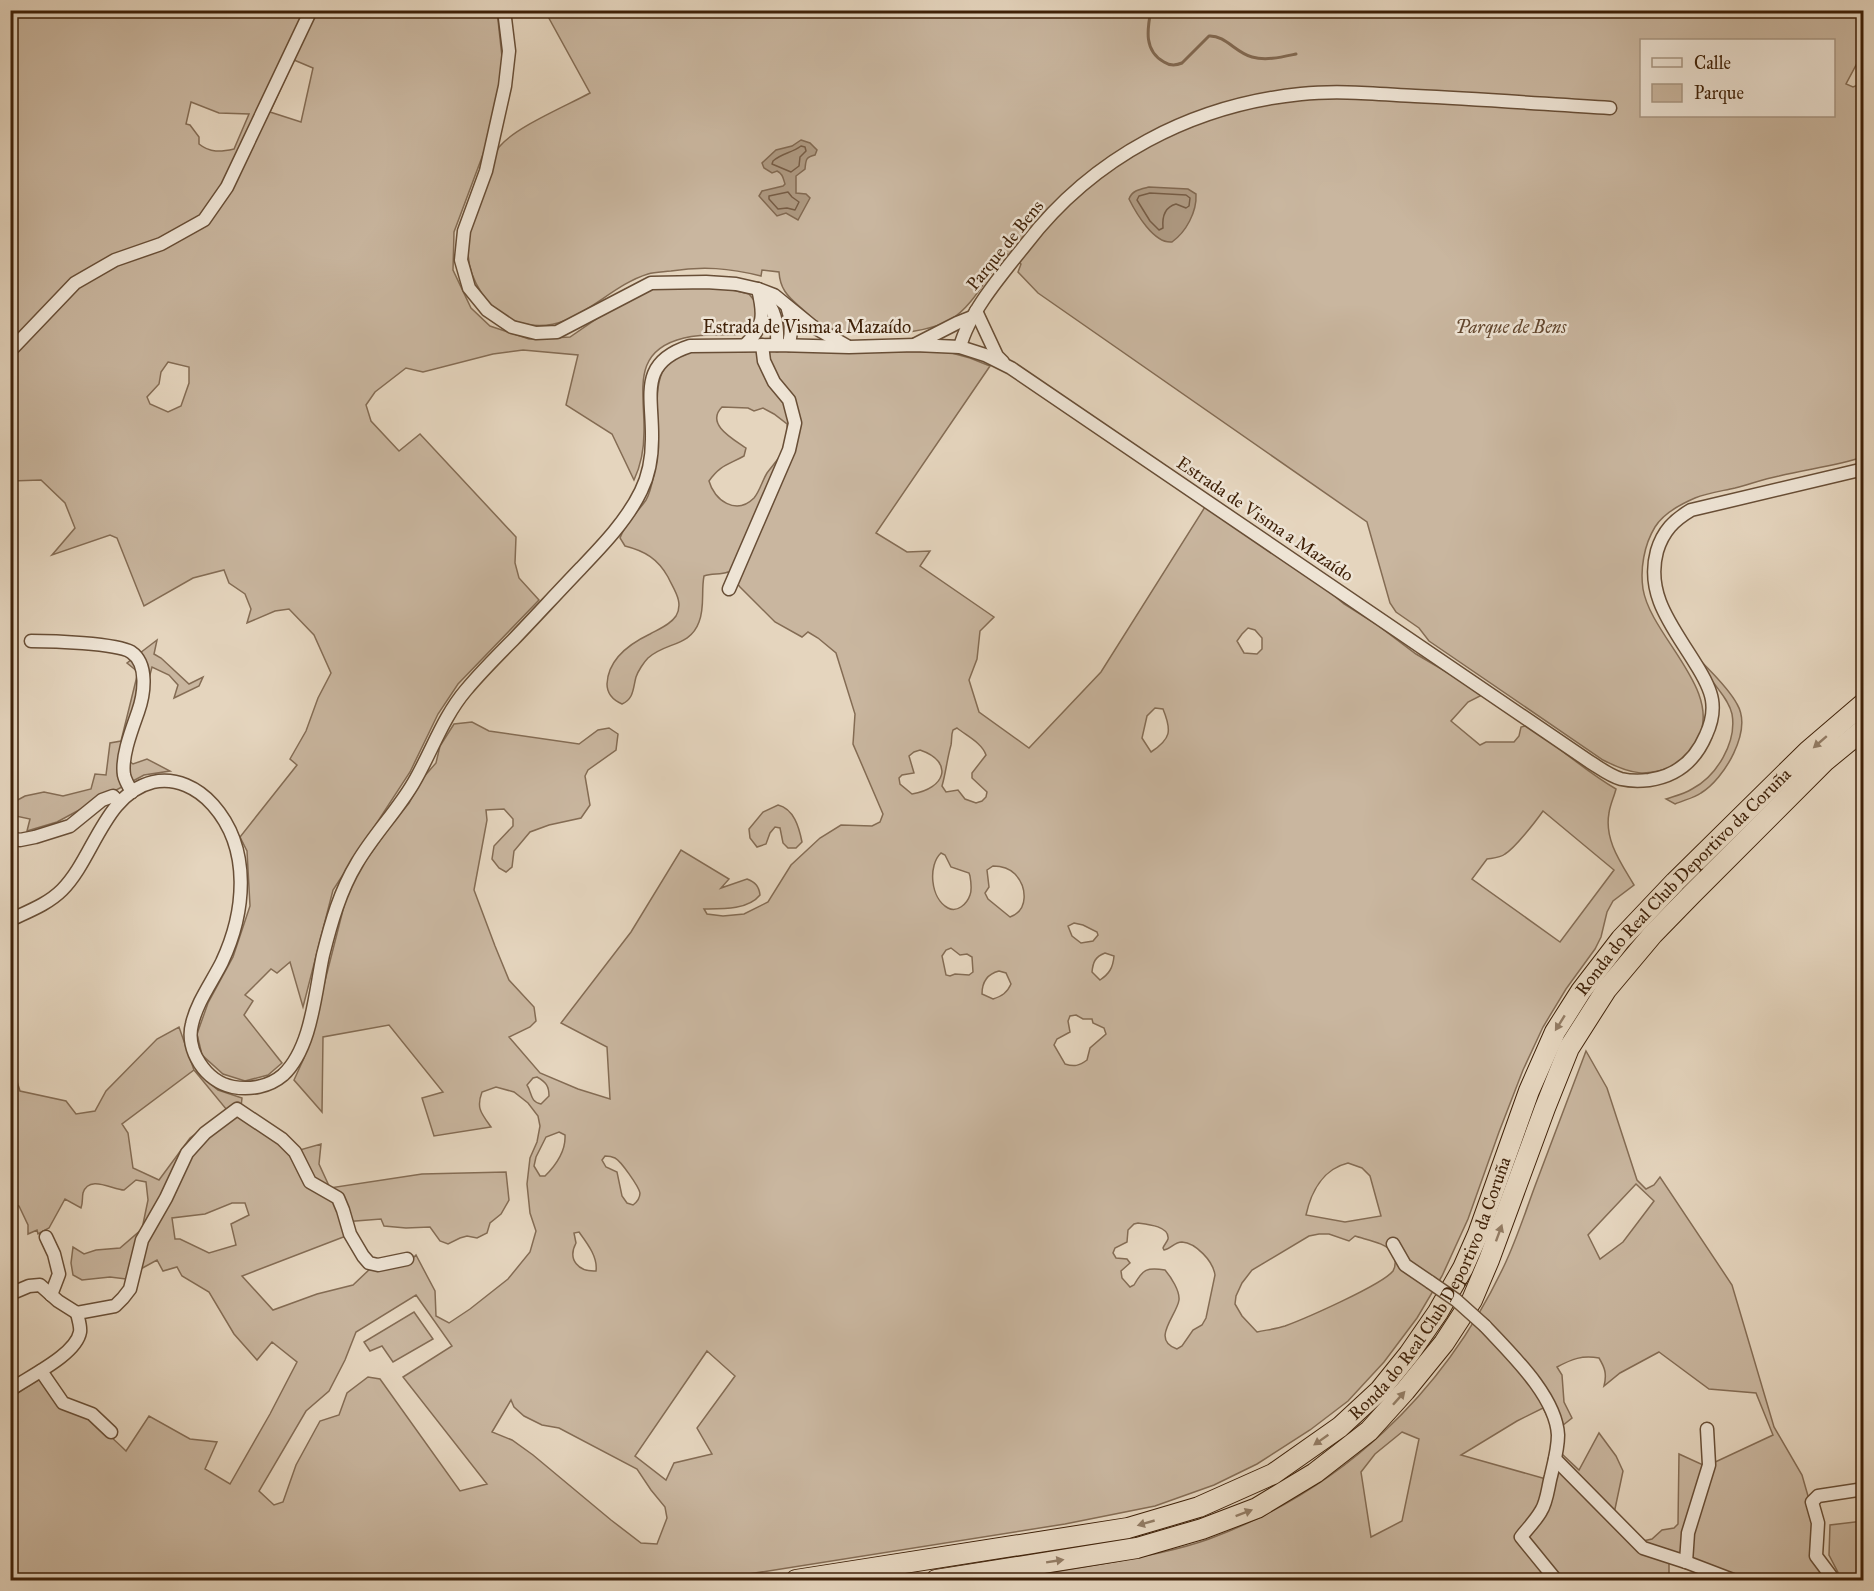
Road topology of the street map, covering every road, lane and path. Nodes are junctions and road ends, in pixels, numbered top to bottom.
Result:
1 (311, 10) edge
2 (504, 10) edge
3 (1610, 108) dead end
4 (758, 289) junction
5 (787, 305) junction
6 (974, 314) junction
7 (745, 345) junction
8 (762, 345) junction
9 (783, 345) junction
10 (915, 345) junction
11 (849, 347) junction
12 (960, 347) junction
13 (10, 351) edge
14 (1011, 368) junction
15 (1863, 469) edge
16 (729, 589) dead end
17 (31, 640) dead end
18 (1863, 703) edge
19 (1863, 729) edge
20 (132, 792) junction
21 (119, 802) junction
22 (10, 838) edge
23 (10, 920) edge
24 (236, 1087) junction
25 (237, 1109) junction
26 (46, 1237) dead end
27 (1393, 1244) dead end
28 (407, 1260) dead end
29 (10, 1294) edge
30 (51, 1295) junction
31 (77, 1313) junction
32 (41, 1371) junction
33 (10, 1390) edge
34 (1707, 1429) dead end
35 (111, 1432) dead end
36 (1555, 1459) junction
37 (1863, 1490) edge
38 (1686, 1562) junction
39 (796, 1581) edge
40 (936, 1581) edge
41 (1556, 1581) edge
42 (1733, 1581) edge
43 (1834, 1581) edge

1 - 13 street
2 - 4 street
3 - 6 street, Parque de Bens
4 - 5 street
4 - 7 street
4 - 9 street
5 - 9 street
5 - 11 street
6 - 10 street, Parque de Bens
6 - 12 street, Parque de Bens
6 - 14 street, Parque de Bens
7 - 8 street, Estrada de Visma a Mazaído
7 - 24 street, Estrada de Visma a Mazaído
8 - 9 street, Estrada de Visma a Mazaído
8 - 16 street
9 - 11 street, Estrada de Visma a Mazaído
10 - 11 street, Estrada de Visma a Mazaído
10 - 12 street, Estrada de Visma a Mazaído
12 - 14 street, Estrada de Visma a Mazaído
14 - 15 street, Estrada de Visma a Mazaído
17 - 20 street
18 -> 39 highway, Ronda do Real Club Deportivo da Coruña
40 -> 19 highway, Ronda do Real Club Deportivo da Coruña
20 - 21 street, Estrada de Visma a Mazaído
20 - 24 street, Estrada de Visma a Mazaído
21 - 22 street
21 - 23 street, Estrada de Visma a Mazaído
24 - 25 street
25 - 28 street
25 - 31 street
26 - 30 street
27 - 36 street, bridge
29 - 30 street
30 - 31 street
31 - 32 street
32 - 33 street
32 - 35 street
34 - 38 street
36 - 38 street
36 - 41 street
37 - 43 street
38 - 42 street

